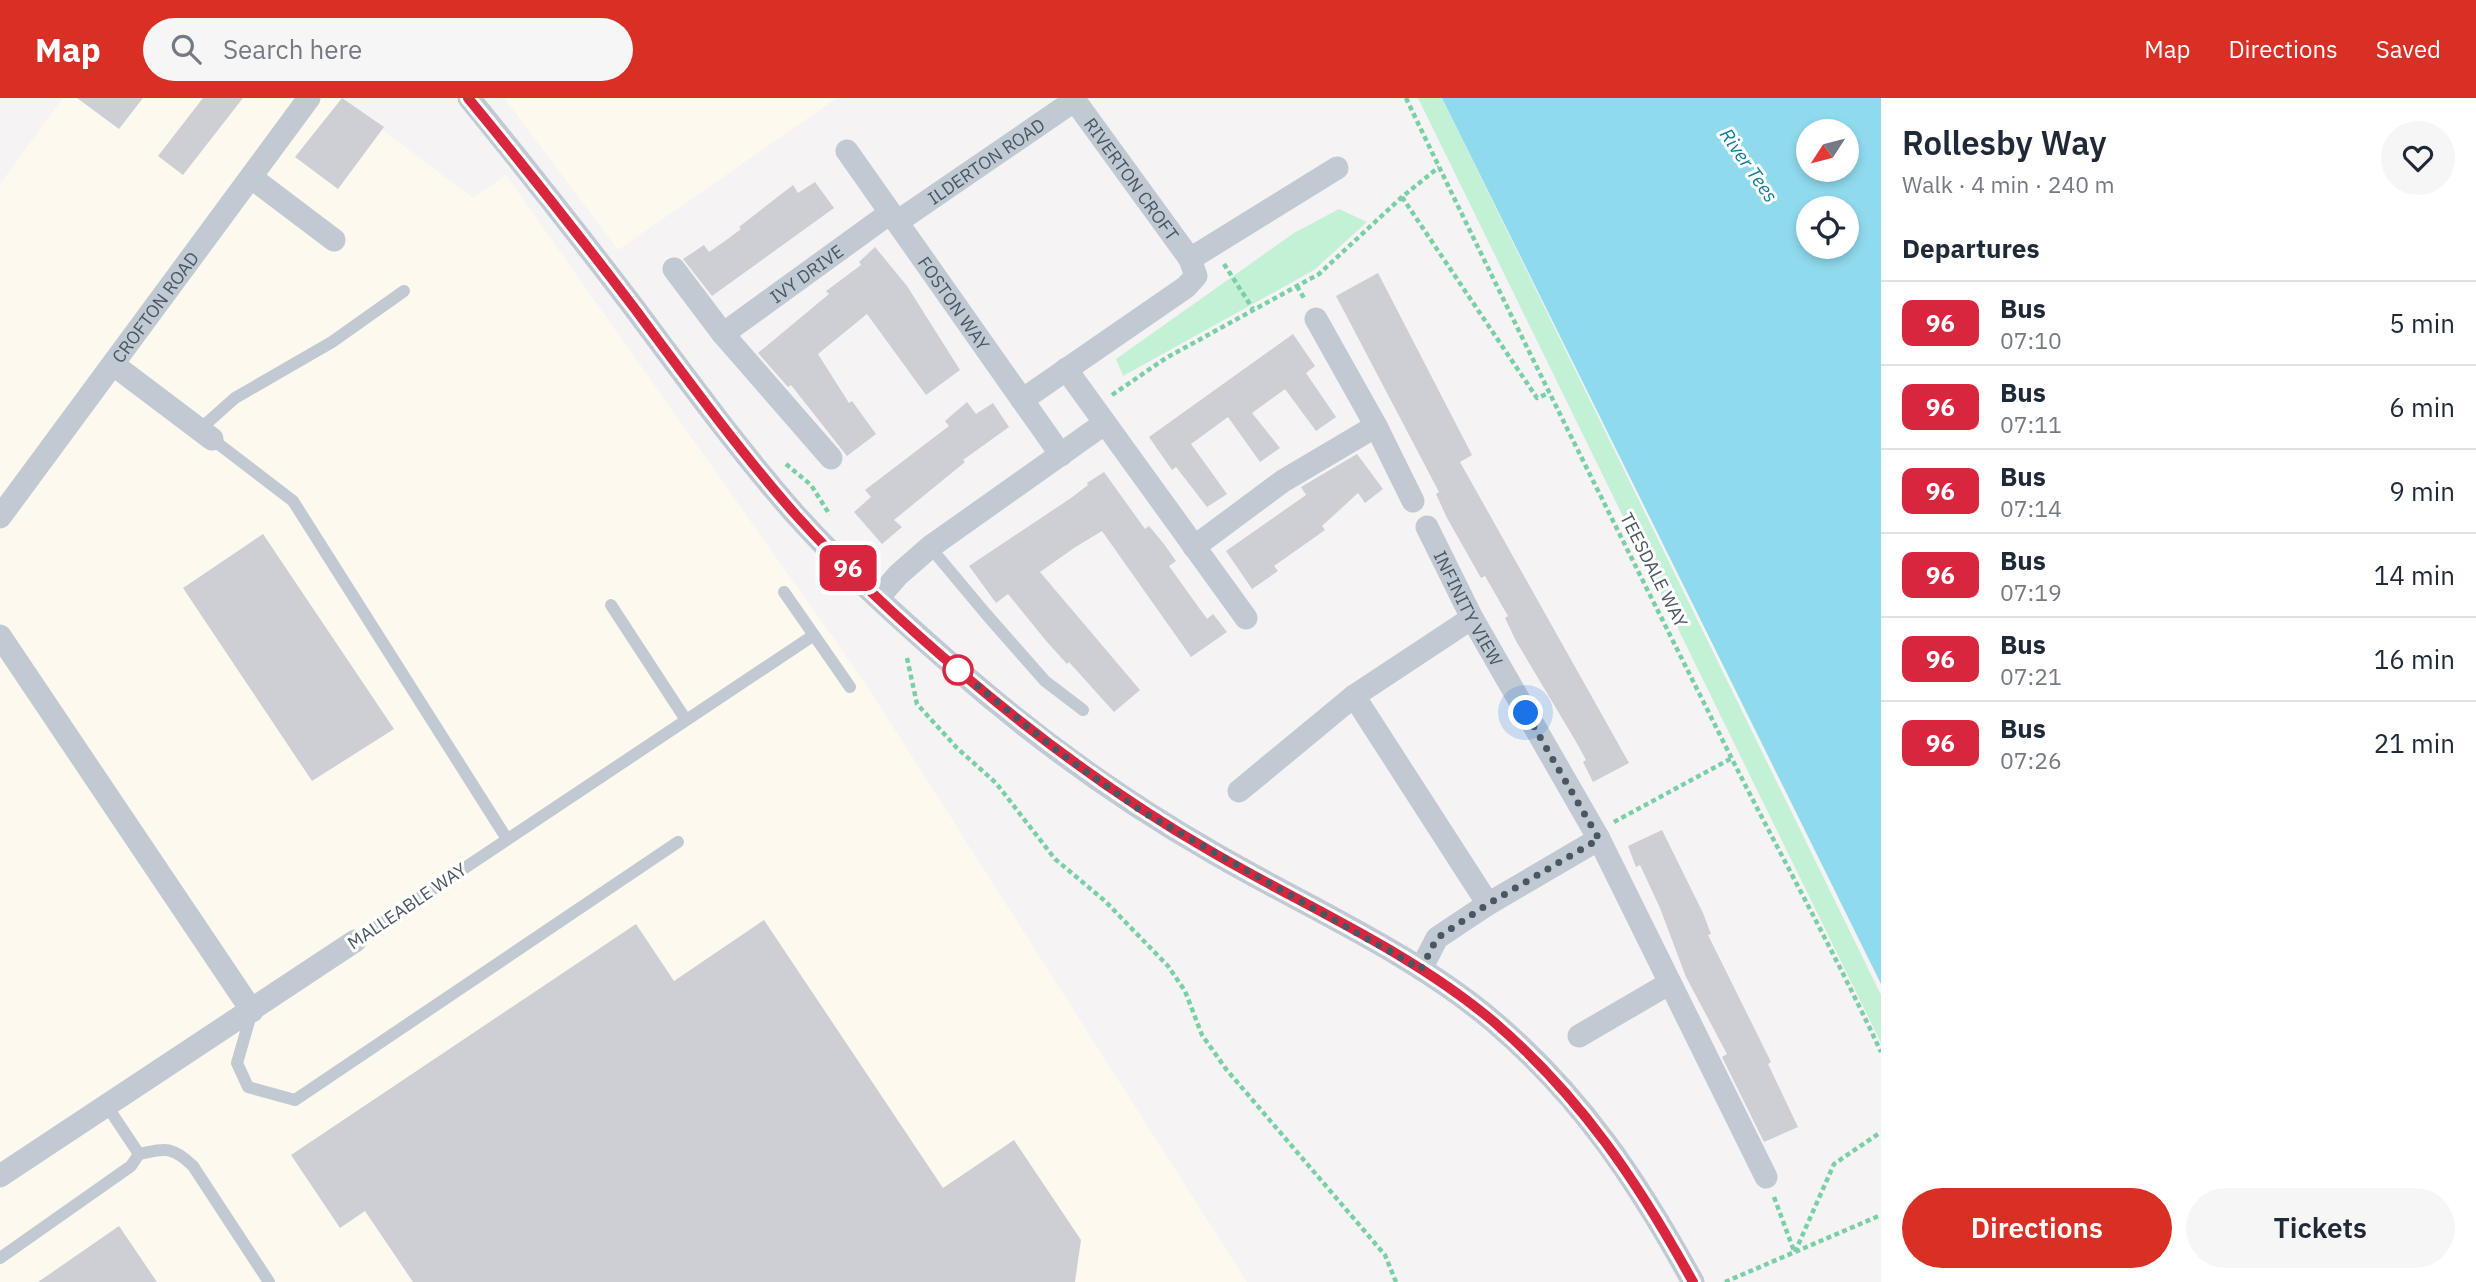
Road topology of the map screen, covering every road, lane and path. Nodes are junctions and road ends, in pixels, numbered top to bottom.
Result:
1 (309, 98) edge
2 (468, 98) edge
3 (1406, 98) edge
4 (1074, 99) edge
5 (847, 151) dead end
6 (1439, 167) junction
7 (1337, 168) dead end
8 (252, 178) junction
9 (1402, 197) junction
10 (894, 218) junction
11 (334, 240) dead end
12 (1212, 245) junction
13 (1190, 259) junction
14 (674, 269) dead end
15 (404, 291) dead end
16 (1254, 310) junction
17 (1316, 319) dead end
18 (723, 334) junction
19 (114, 365) junction
20 (1066, 369) junction
21 (1549, 393) junction
22 (1022, 400) junction
23 (1100, 415) junction
24 (1376, 426) junction
25 (206, 435) junction
26 (1061, 455) junction
27 (831, 458) dead end
28 (1413, 501) dead end
29 (0, 517) edge
30 (1427, 527) dead end
31 (930, 547) junction
32 (1194, 547) junction
33 (784, 592) dead end
34 (878, 598) junction
35 (611, 605) dead end
36 (1246, 618) dead end
37 (1472, 618) junction
38 (910, 626) junction
39 (814, 635) junction
40 (0, 636) edge
41 (850, 687) dead end
42 (1354, 696) junction
43 (1083, 710) dead end
44 (686, 720) junction
45 (1732, 758) junction
46 (1239, 791) dead end
47 (1597, 836) junction
48 (507, 839) junction
49 (678, 842) dead end
50 (1488, 904) junction
51 (355, 942) joint
52 (1421, 969) junction
53 (1670, 983) junction
54 (252, 1011) junction
55 (1579, 1036) dead end
56 (1881, 1052) edge
57 (107, 1106) junction
58 (1881, 1132) edge
59 (139, 1154) junction
60 (0, 1176) edge
61 (1766, 1177) joint
62 (1881, 1215) edge
63 (1795, 1252) junction
64 (0, 1258) edge
65 (269, 1282) edge
66 (1396, 1282) edge
67 (1693, 1282) edge
68 (1724, 1282) edge

1 - 8 street, CROFTON ROAD
2 - 34 street
3 - 6 path, TEESDALE WAY
4 - 10 street, ILDERTON ROAD
4 - 13 street, RIVERTON CROFT
5 - 10 street, FOSTON WAY
6 - 9 path
6 - 21 path, TEESDALE WAY
7 - 12 street
8 - 11 street
8 - 19 street, CROFTON ROAD
9 - 16 path
9 - 21 path
10 - 18 street, IVY DRIVE
10 - 22 street, FOSTON WAY
12 - 13 street
12 - 16 path
13 - 20 street
14 - 18 street
15 - 25 lane
16 - 23 path
17 - 24 street
18 - 27 street
19 - 25 street
19 - 29 street, CROFTON ROAD
20 - 22 street
20 - 23 street
21 - 45 path, TEESDALE WAY
22 - 26 street, FOSTON WAY
23 - 26 street
23 - 32 street
24 - 28 street
24 - 32 street
25 - 48 lane
26 - 31 street
30 - 37 street, INFINITY VIEW
31 - 34 street
31 - 43 lane
32 - 36 street
33 - 39 lane
34 - 38 street
35 - 44 lane
37 - 42 street
37 - 47 street, INFINITY VIEW
38 - 52 street
38 - 66 path
39 - 41 lane
39 - 44 lane, MALLEABLE WAY
40 - 54 street
42 - 46 street
42 - 50 street
44 - 48 lane, MALLEABLE WAY
45 - 47 path
45 - 56 path, TEESDALE WAY
47 - 50 street
47 - 53 street, INFINITY VIEW
48 - 51 lane, MALLEABLE WAY
49 - 54 lane
50 - 52 street
51 - 54 street, MALLEABLE WAY
52 - 67 street
53 - 55 street
53 - 61 street, INFINITY VIEW
54 - 57 street, MALLEABLE WAY
57 - 59 lane
57 - 60 street, MALLEABLE WAY
58 - 63 path
59 - 64 lane
59 - 65 lane
61 - 63 path
62 - 63 path
63 - 68 path

